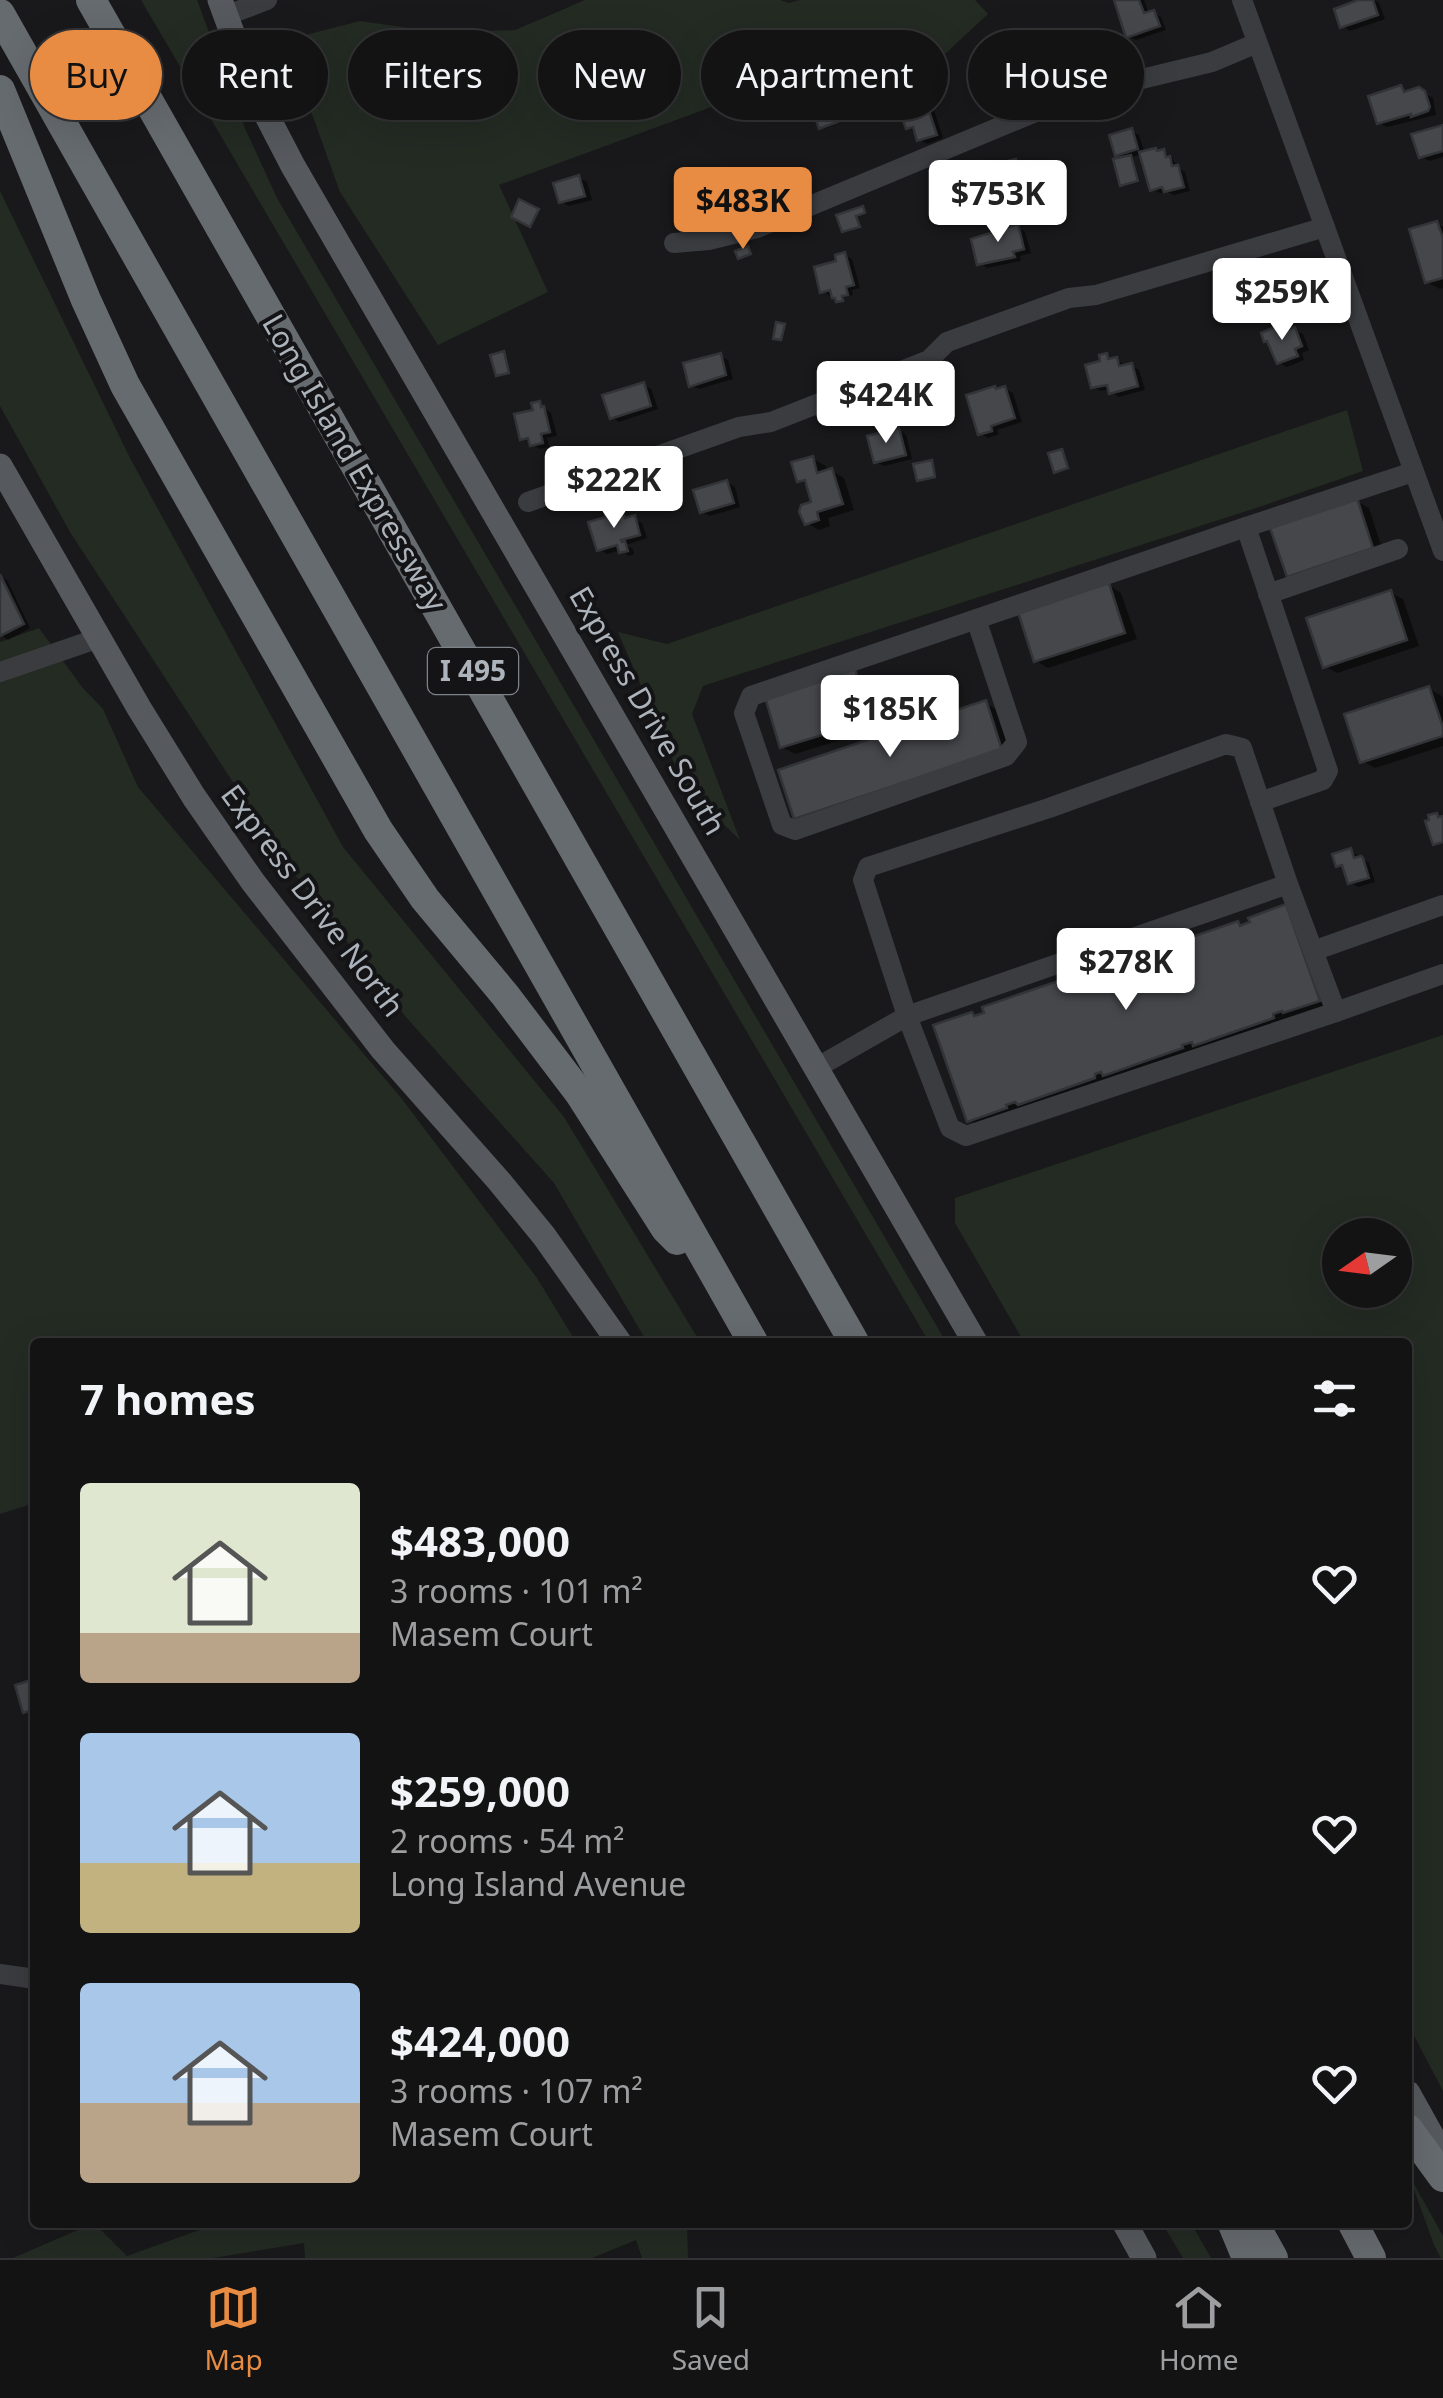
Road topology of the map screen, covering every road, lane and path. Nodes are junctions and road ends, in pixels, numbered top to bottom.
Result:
1 (91, 0) edge
2 (267, 0) edge
3 (1242, 0) edge
4 (223, 8) edge
5 (0, 14) edge
6 (1257, 42) junction
7 (0, 90) edge
8 (1325, 228) junction
9 (674, 243) dead end
10 (0, 466) edge
11 (1412, 472) junction
12 (528, 502) dead end
13 (9, 505) edge
14 (1246, 527) junction
15 (1398, 549) dead end
16 (1443, 552) edge
17 (1268, 594) junction
18 (976, 619) junction
19 (99, 638) junction
20 (0, 672) edge
21 (1260, 802) junction
22 (1288, 884) junction
23 (1443, 905) edge
24 (1313, 951) junction
25 (1443, 974) edge
26 (1336, 1012) junction
27 (907, 1016) junction
28 (816, 1068) junction
29 (813, 1271) junction
30 (718, 1281) junction
31 (616, 1338) edge
32 (751, 1338) edge
33 (852, 1338) edge
34 (862, 1338) edge
35 (973, 1338) edge
36 (0, 1974) edge
37 (30, 1978) edge
38 (1412, 2099) edge
39 (1412, 2134) edge
40 (1443, 2156) edge
41 (1443, 2177) edge
42 (1127, 2228) edge
43 (1235, 2228) edge
44 (1257, 2228) edge
45 (1355, 2228) edge
46 (1144, 2258) edge
47 (1248, 2258) edge
48 (1273, 2258) edge
49 (1371, 2258) edge

1 - 29 highway, Long Island Expressway / I 495
2 - 4 street
3 - 6 street
4 - 28 main road, Express Drive South
5 - 30 highway, I 495
6 - 8 street
6 - 9 street
7 - 30 highway
8 - 11 street
8 - 12 street
10 - 13 main road, Express Drive North
11 - 14 street
11 - 16 street
13 - 19 main road, Express Drive North
14 - 17 street
14 - 18 street
15 - 17 street
17 - 21 street
18 - 18 street
19 - 20 street
19 - 31 main road, Express Drive North
21 - 22 street
21 - 27 street
22 - 24 street
22 - 27 street
23 - 24 street
24 - 26 street
25 - 26 street
26 - 27 street
27 - 28 street
28 - 35 main road, Express Drive South
29 - 33 highway, Long Island Expressway / I 495
29 - 34 highway
30 - 32 highway, I 495
36 - 37 street
38 - 40 main road
39 - 41 highway
42 - 46 main road
43 - 47 highway
44 - 48 highway
45 - 49 highway

